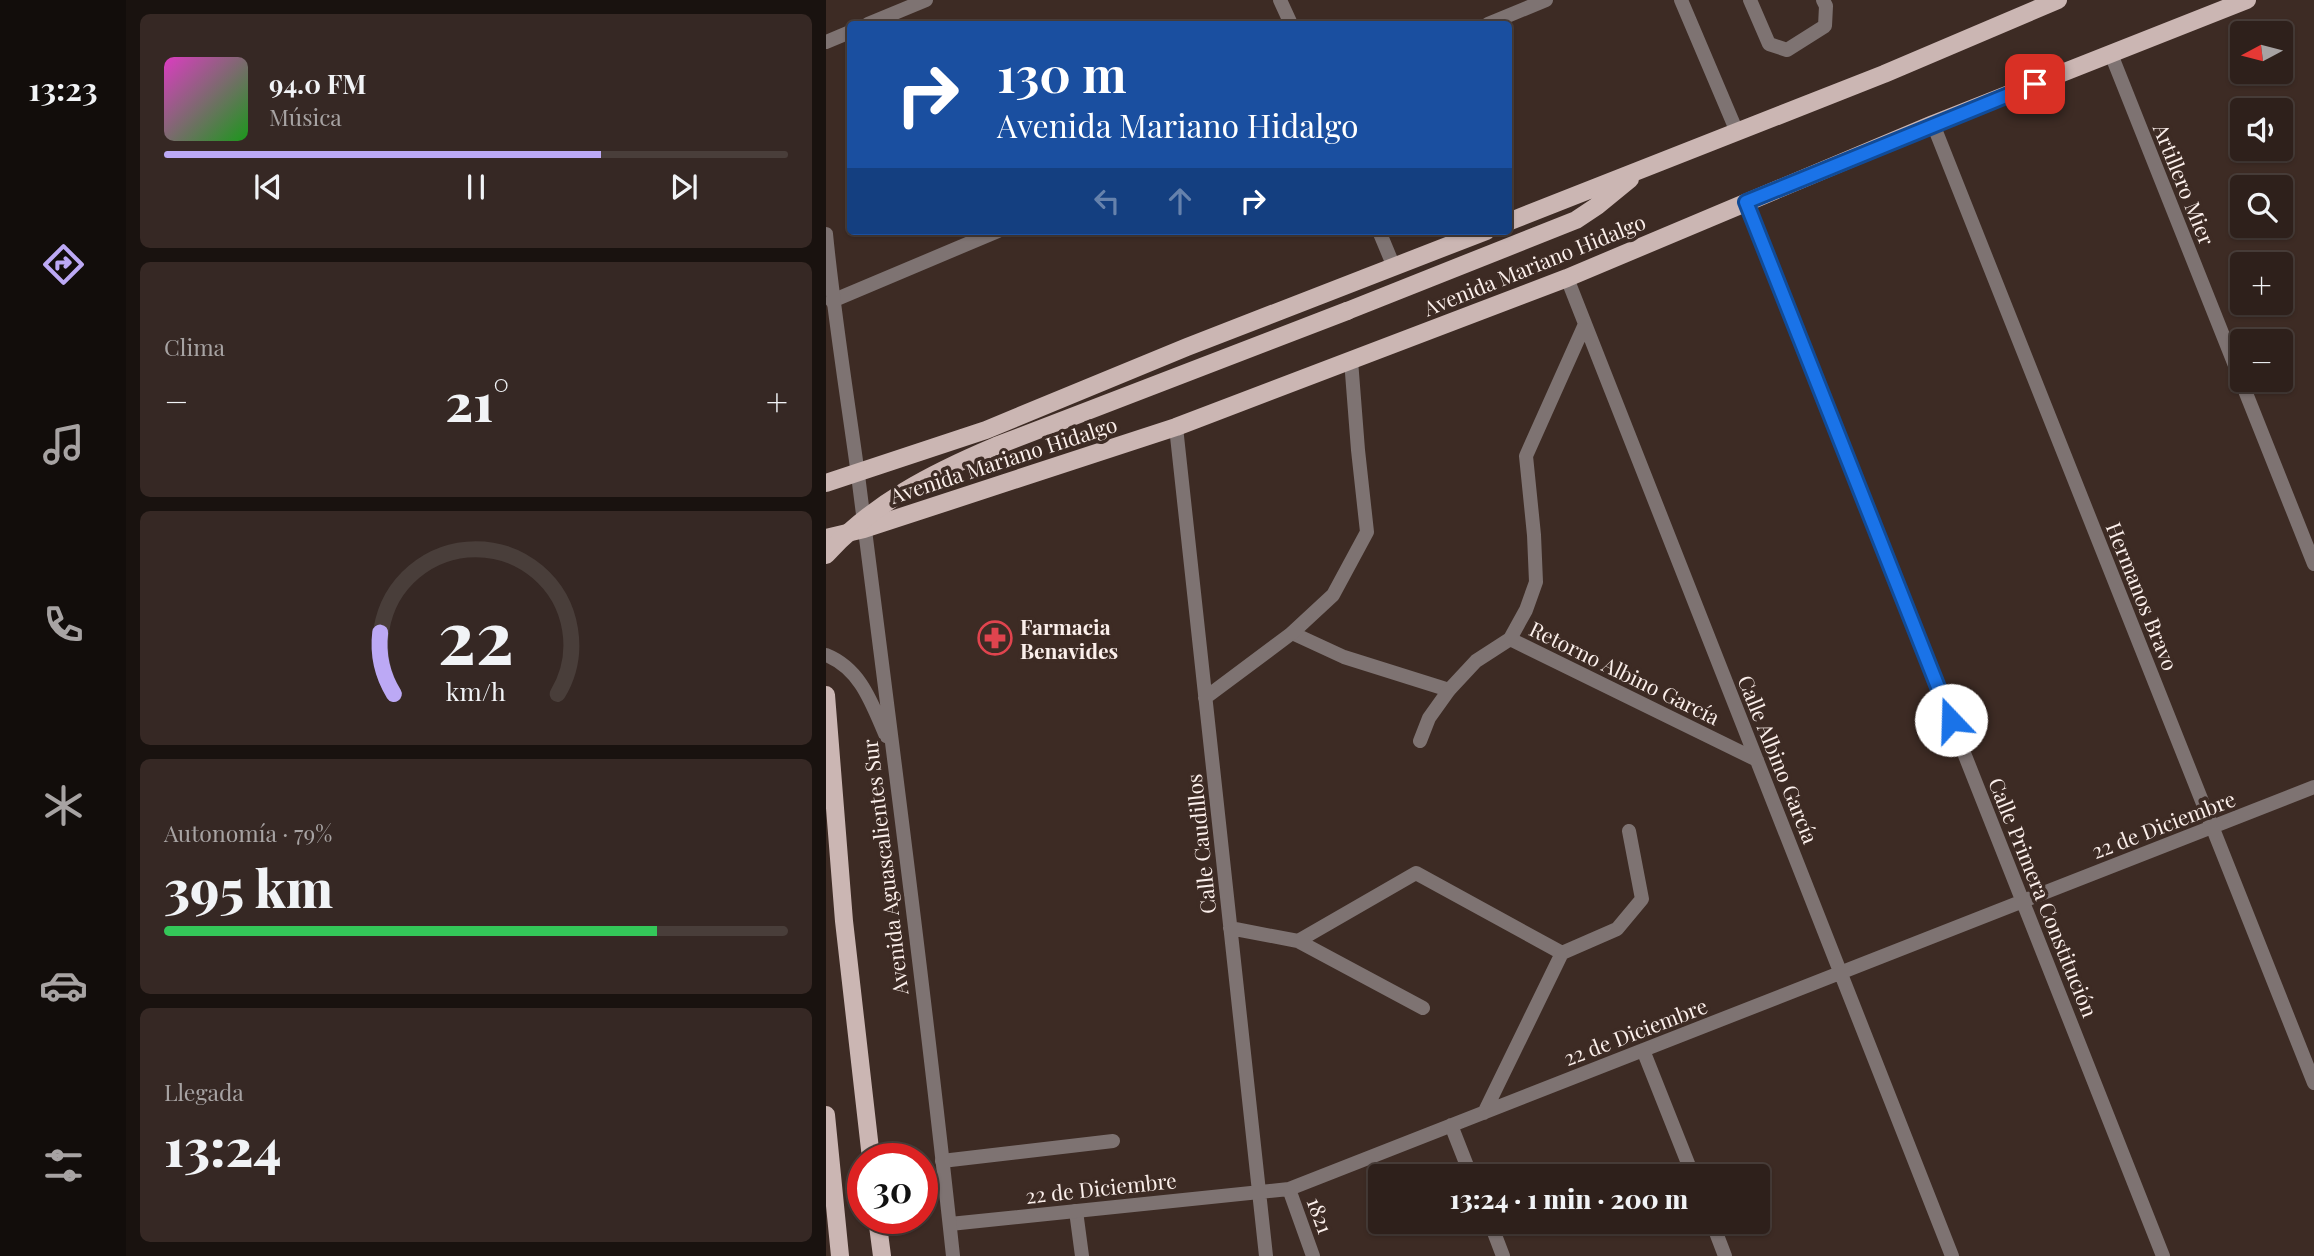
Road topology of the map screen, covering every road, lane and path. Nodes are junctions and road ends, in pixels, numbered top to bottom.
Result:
1 (926, 0) edge
2 (1280, 0) edge
3 (1546, 0) edge
4 (1681, 0) edge
5 (1750, 0) edge
6 (1823, 0) edge
7 (2058, 0) edge
8 (2247, 0) edge
9 (875, 21) edge
10 (1290, 21) edge
11 (1495, 21) edge
12 (847, 33) edge
13 (826, 42) edge
14 (2111, 54) junction
15 (1933, 124) junction
16 (1737, 132) junction
17 (1640, 170) junction
18 (1746, 202) junction
19 (1512, 220) edge
20 (826, 234) edge
21 (989, 235) edge
22 (1380, 235) edge
23 (1476, 235) edge
24 (1394, 267) junction
25 (1567, 278) junction
26 (832, 301) junction
27 (835, 318) junction
28 (1585, 324) junction
29 (826, 346) edge
30 (1352, 360) junction
31 (1175, 427) junction
32 (857, 472) junction
33 (826, 483) edge
34 (864, 529) junction
35 (826, 538) edge
36 (826, 555) edge
37 (2314, 564) edge
38 (1292, 634) junction
39 (1510, 639) junction
40 (826, 655) edge
41 (1449, 690) junction
42 (826, 695) edge
43 (1205, 698) junction
44 (1420, 741) dead end
45 (893, 753) junction
46 (1756, 760) junction
47 (2314, 788) edge
48 (2212, 827) junction
49 (1629, 831) dead end
50 (2023, 901) junction
51 (1230, 928) junction
52 (1298, 941) junction
53 (1562, 953) junction
54 (1841, 973) junction
55 (1423, 1008) dead end
56 (1643, 1050) junction
57 (2314, 1083) edge
58 (1484, 1113) junction
59 (826, 1115) edge
60 (1451, 1125) junction
61 (1113, 1141) dead end
62 (869, 1143) edge
63 (942, 1161) junction
64 (1466, 1164) edge
65 (1688, 1164) edge
66 (1289, 1189) junction
67 (1259, 1192) junction
68 (1076, 1211) junction
69 (950, 1224) junction
70 (879, 1234) edge
71 (1495, 1234) edge
72 (1717, 1234) edge
73 (881, 1255) edge
74 (840, 1256) edge
75 (953, 1256) edge
76 (1082, 1256) edge
77 (1266, 1256) edge
78 (1313, 1256) edge
79 (1503, 1256) edge
80 (1726, 1256) edge
81 (1952, 1256) edge
82 (2163, 1256) edge

1 - 9 street
2 - 10 street
3 - 11 street
4 - 16 street
5 - 6 street
7 - 16 main road
8 - 14 main road, Avenida Mariano Hidalgo
12 - 13 street
14 - 15 main road, Avenida Mariano Hidalgo
14 - 37 street, Artillero Mier
15 - 18 main road, Avenida Mariano Hidalgo
15 - 48 street, Hermanos Bravo
16 - 17 main road
17 - 19 main road
17 - 36 main road, bridge
18 - 25 main road, Avenida Mariano Hidalgo
18 - 50 street, Calle Primera Constitución
20 - 26 street, Avenida Aguascalientes Sur
21 - 26 street
22 - 24 street
23 - 24 main road, Avenida Mariano Hidalgo
24 - 32 main road, Avenida Mariano Hidalgo
25 - 28 street, Calle Albino García
25 - 30 main road, Avenida Mariano Hidalgo
26 - 27 street, Avenida Aguascalientes Sur
27 - 29 street
27 - 32 street, Avenida Aguascalientes Sur
28 - 39 street, Retorno Albino García
28 - 46 street, Calle Albino García
30 - 31 main road, Avenida Mariano Hidalgo
30 - 38 street
31 - 34 main road, Avenida Mariano Hidalgo
31 - 43 street, Calle Caudillos
32 - 33 main road, Avenida Mariano Hidalgo
32 - 34 street, Avenida Aguascalientes Sur
34 - 35 main road, Avenida Mariano Hidalgo
34 - 45 street, Avenida Aguascalientes Sur
38 - 41 street
38 - 43 street
39 - 41 street
39 - 46 street, Retorno Albino García
40 - 45 street
41 - 44 street
42 - 62 main road, Avenida Aguascalientes Sur
43 - 51 street, Calle Caudillos
45 - 63 street, Avenida Aguascalientes Sur
46 - 54 street, Calle Albino García
47 - 48 street, 22 de Diciembre
48 - 50 street, 22 de Diciembre
48 - 57 street, Hermanos Bravo
49 - 53 street
50 - 54 street, 22 de Diciembre
50 - 82 street, Calle Primera Constitución
51 - 52 street
51 - 67 street, Calle Caudillos
52 - 53 street
52 - 55 street
53 - 58 street
54 - 56 street, 22 de Diciembre
54 - 81 street, Calle Albino García
56 - 58 street, 22 de Diciembre
56 - 65 street
58 - 60 street, 22 de Diciembre
59 - 74 main road
60 - 64 street
60 - 66 street, 22 de Diciembre
61 - 63 street
63 - 69 street, Avenida Aguascalientes Sur
66 - 67 street, 22 de Diciembre
66 - 78 street, 1821
67 - 68 street, 22 de Diciembre
67 - 77 street, Calle Caudillos
68 - 69 street, 22 de Diciembre
68 - 76 street
69 - 75 street, Avenida Aguascalientes Sur
70 - 73 main road
71 - 79 street
72 - 80 street

